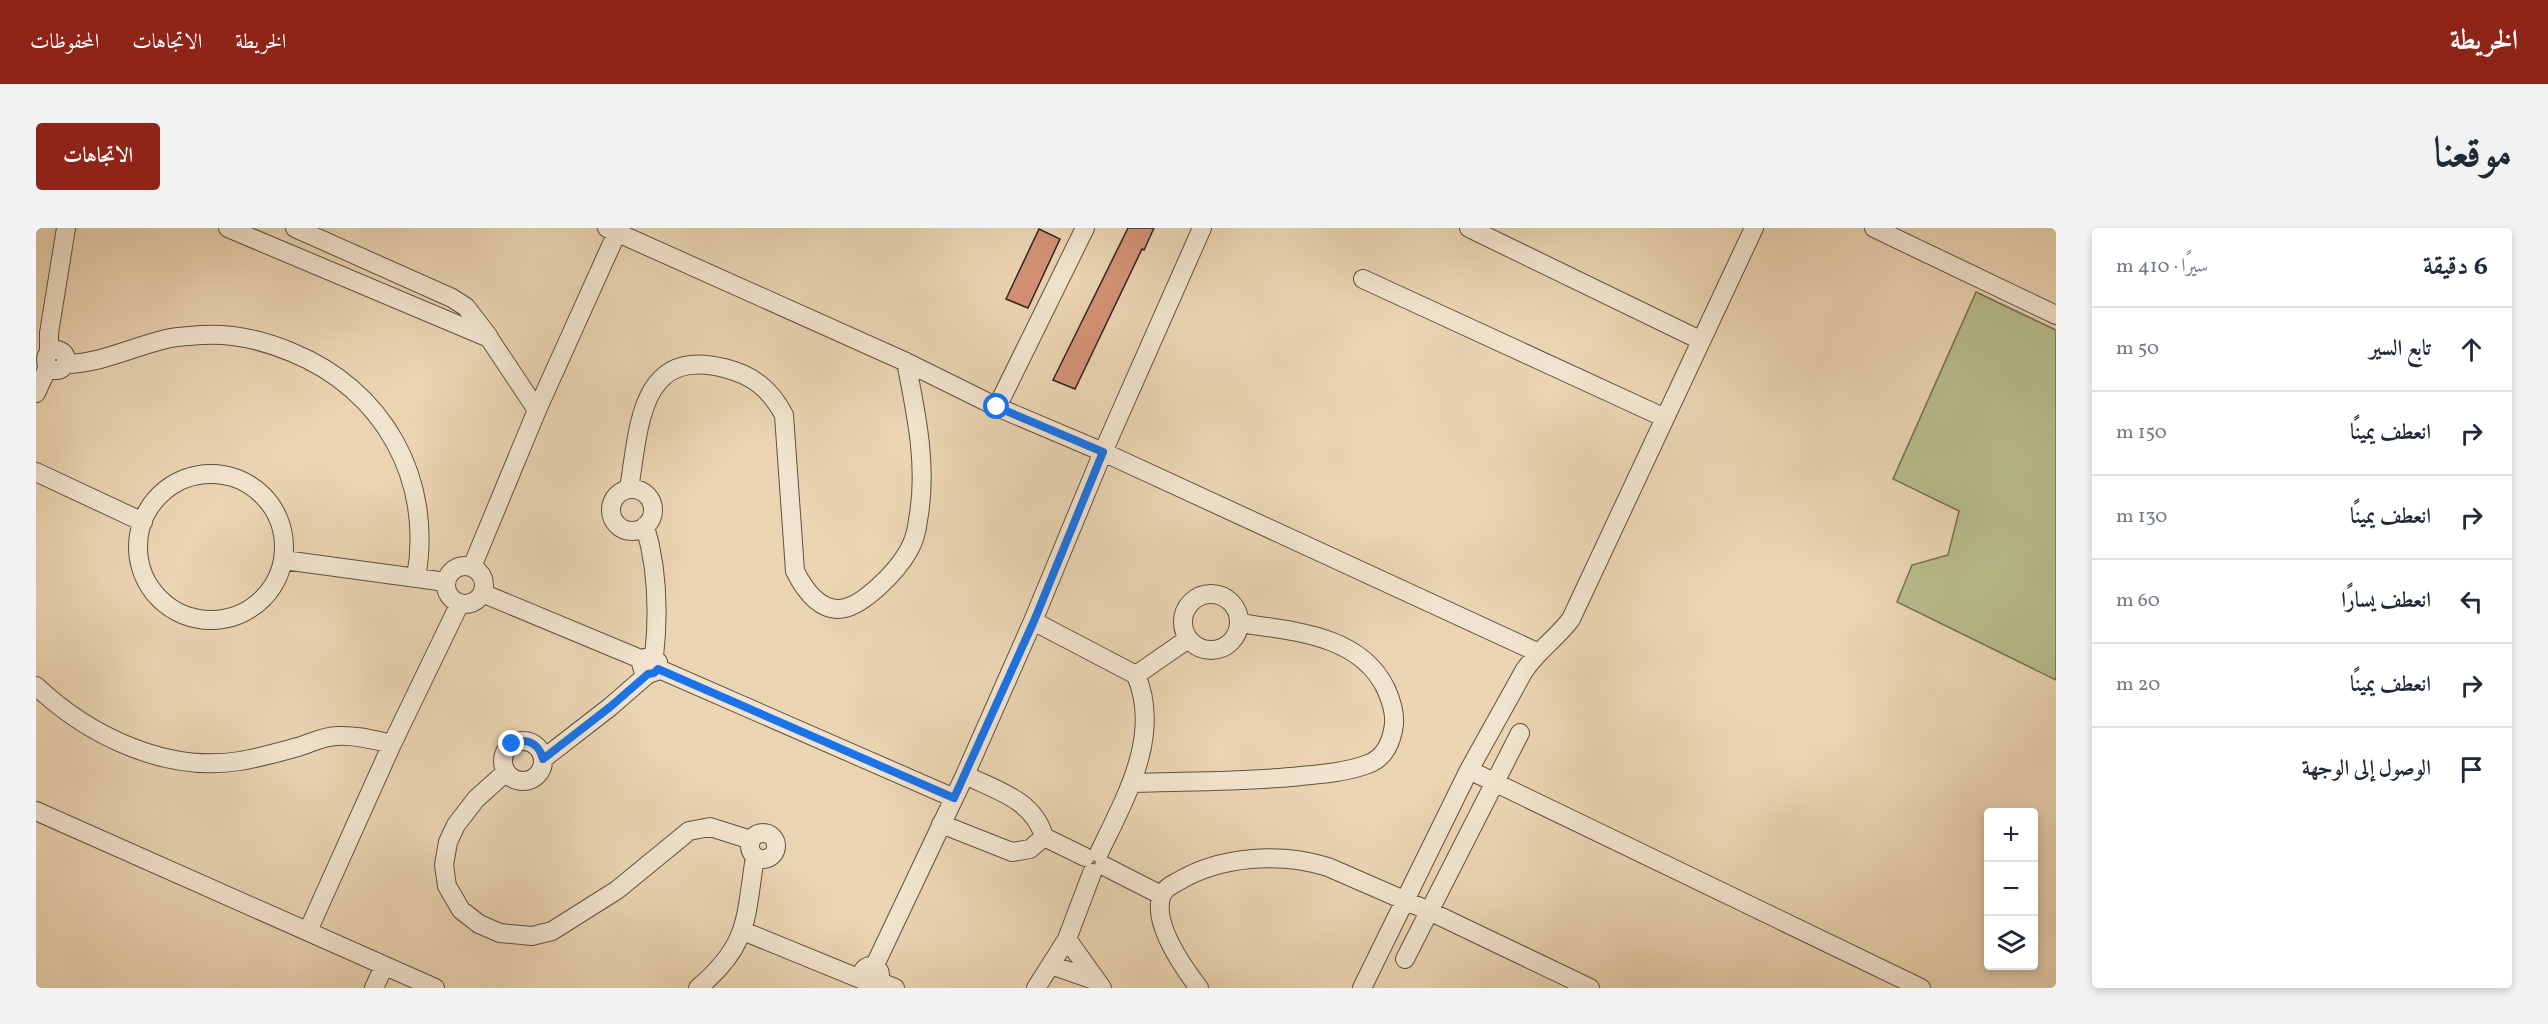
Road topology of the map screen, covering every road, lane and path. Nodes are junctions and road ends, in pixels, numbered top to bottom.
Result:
1 (66, 228) edge
2 (228, 228) edge
3 (1085, 228) edge
4 (1202, 228) edge
5 (1469, 228) edge
6 (1754, 228) edge
7 (1874, 228) edge
8 (614, 230) edge
9 (303, 231) edge
10 (335, 246) junction
11 (300, 258) junction
12 (326, 269) junction
13 (1363, 279) dead end
14 (2056, 315) edge
15 (489, 338) junction
16 (1700, 340) junction
17 (54, 361) junction
18 (906, 362) junction
19 (36, 393) edge
20 (997, 407) junction
21 (537, 410) junction
22 (1665, 418) junction
23 (1103, 452) junction
24 (36, 472) edge
25 (629, 489) junction
26 (143, 522) junction
27 (645, 526) junction
28 (284, 560) junction
29 (472, 567) junction
30 (416, 578) junction
31 (446, 582) junction
32 (482, 593) junction
33 (460, 603) junction
34 (1034, 621) junction
35 (1239, 623) junction
36 (1188, 639) junction
37 (1539, 653) junction
38 (651, 665) junction
39 (1136, 675) junction
40 (36, 686) edge
41 (1520, 733) dead end
42 (392, 744) junction
43 (543, 759) junction
44 (1469, 770) junction
45 (506, 772) junction
46 (965, 775) junction
47 (1495, 781) junction
48 (1132, 783) junction
49 (954, 798) junction
50 (36, 811) edge
51 (941, 824) junction
52 (1044, 837) junction
53 (1095, 862) junction
54 (1161, 895) junction
55 (1405, 901) junction
56 (1429, 911) junction
57 (309, 931) junction
58 (743, 931) junction
59 (1067, 939) junction
60 (1405, 959) dead end
61 (1051, 965) junction
62 (384, 966) junction
63 (869, 980) edge
64 (1098, 984) edge
65 (374, 988) edge
66 (435, 988) edge
67 (698, 988) edge
68 (895, 988) edge
69 (1036, 988) edge
70 (1199, 988) edge
71 (1362, 988) edge
72 (1590, 988) edge
73 (1922, 988) edge

1 - 17 street
2 - 11 street
3 - 20 street
4 - 23 street
5 - 16 street
6 - 16 street
7 - 14 street
8 - 18 street
8 - 21 street
9 - 10 street
9 - 11 street
10 - 12 street
10 - 15 street
11 - 12 street
12 - 15 street
13 - 22 street
15 - 21 street
16 - 22 street
17 - 19 street
17 - 30 street
18 - 20 street
18 - 25 street
20 - 23 street
21 - 29 street
22 - 37 street
23 - 34 street
23 - 37 street
24 - 26 street
25 - 27 street
25 - 27 street
26 - 28 street
26 - 28 street
27 - 38 street
28 - 30 street
29 - 31 street
29 - 32 street
30 - 31 street
31 - 33 street
32 - 33 street
32 - 38 street
33 - 42 street
34 - 39 street
34 - 46 street
35 - 36 street
35 - 36 street
35 - 48 street
36 - 39 street
37 - 44 street
38 - 43 street
38 - 49 street
39 - 48 street
40 - 42 street
41 - 47 street
42 - 57 street
43 - 45 street
43 - 45 street
44 - 47 street
44 - 55 street
45 - 58 street
46 - 49 street
46 - 52 street
47 - 56 street
47 - 73 street
48 - 53 street
49 - 51 street
50 - 57 street
51 - 52 street
51 - 63 street
52 - 53 street
53 - 54 street
53 - 59 street
54 - 55 street
54 - 70 street
55 - 56 street
55 - 71 street
56 - 60 street
56 - 72 street
57 - 62 street
58 - 63 street
58 - 67 street
59 - 61 street
59 - 64 street
61 - 64 street
61 - 69 street
62 - 65 street
62 - 66 street
63 - 68 street

